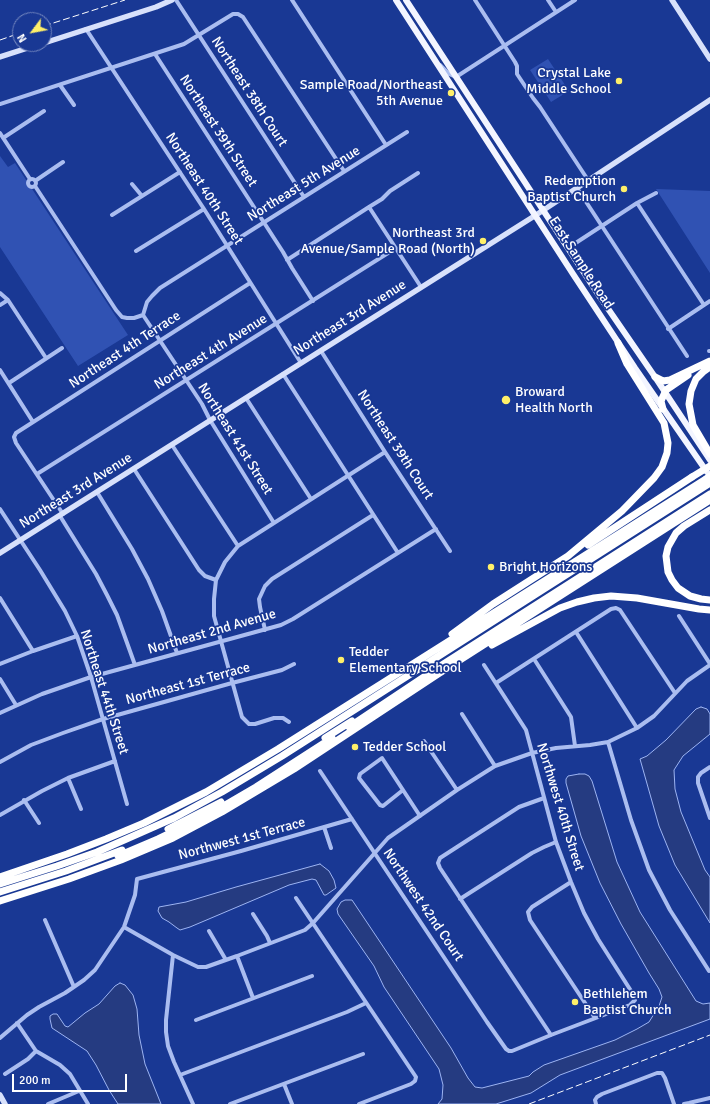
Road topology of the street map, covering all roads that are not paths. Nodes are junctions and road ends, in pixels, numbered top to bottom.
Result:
1 (172, 0) edge
2 (176, 0) edge
3 (292, 0) edge
4 (396, 0) edge
5 (406, 0) edge
6 (475, 0) edge
7 (548, 0) edge
8 (575, 0) edge
9 (672, 0) edge
10 (556, 12) junction
11 (86, 29) junction
12 (199, 36) junction
13 (52, 40) edge
14 (505, 46) junction
15 (15, 52) edge
16 (155, 54) junction
17 (0, 57) edge
18 (710, 59) edge
19 (437, 63) junction
20 (112, 68) junction
21 (456, 77) junction
22 (450, 82) junction
23 (60, 85) junction
24 (710, 100) edge
25 (472, 102) junction
26 (0, 104) edge
27 (74, 105) dead end
28 (44, 111) dead end
29 (407, 132) dead end
30 (0, 133) edge
31 (3, 138) junction
32 (386, 145) junction
33 (62, 162) dead end
34 (344, 171) junction
35 (180, 172) junction
36 (418, 173) dead end
37 (30, 180) junction
38 (588, 180) junction
39 (35, 181) junction
40 (132, 184) dead end
41 (34, 186) junction
42 (577, 188) junction
43 (656, 193) dead end
44 (142, 196) junction
45 (304, 197) junction
46 (637, 203) junction
47 (369, 207) junction
48 (204, 209) junction
49 (543, 210) junction
50 (112, 215) dead end
51 (536, 215) junction
52 (264, 222) junction
53 (602, 226) junction
54 (227, 246) junction
55 (396, 248) junction
56 (568, 248) junction
57 (136, 251) dead end
58 (287, 260) junction
59 (250, 283) junction
60 (421, 287) junction
61 (0, 294) edge
62 (8, 300) junction
63 (313, 301) junction
64 (710, 301) edge
65 (0, 304) edge
66 (704, 305) junction
67 (143, 315) junction
68 (276, 324) junction
69 (668, 329) junction
70 (160, 340) junction
71 (618, 343) junction
72 (62, 348) dead end
73 (321, 351) junction
74 (687, 356) dead end
75 (46, 358) junction
76 (710, 361) edge
77 (301, 363) junction
78 (699, 367) junction
79 (710, 367) edge
80 (0, 370) edge
81 (283, 374) junction
82 (655, 377) junction
83 (186, 380) junction
84 (9, 383) junction
85 (665, 392) junction
86 (246, 398) junction
87 (663, 409) junction
88 (210, 420) junction
89 (34, 422) junction
90 (172, 445) junction
91 (385, 452) junction
92 (710, 454) edge
93 (710, 460) edge
94 (710, 466) edge
95 (134, 468) junction
96 (37, 474) junction
97 (348, 475) junction
98 (710, 476) edge
99 (710, 483) edge
100 (698, 487) junction
101 (97, 492) junction
102 (708, 498) edge
103 (311, 499) junction
104 (0, 509) edge
105 (710, 510) edge
106 (61, 515) junction
107 (373, 515) junction
108 (274, 523) junction
109 (436, 529) junction
110 (20, 541) junction
111 (238, 546) junction
112 (450, 551) dead end
113 (398, 552) junction
114 (0, 553) edge
115 (568, 556) junction
116 (216, 580) junction
117 (0, 598) edge
118 (710, 600) edge
119 (710, 610) edge
120 (679, 616) dead end
121 (265, 630) junction
122 (576, 632) junction
123 (77, 636) junction
124 (221, 642) junction
125 (33, 651) junction
126 (177, 653) junction
127 (534, 659) junction
128 (0, 664) edge
129 (294, 664) dead end
130 (413, 664) junction
131 (135, 665) junction
132 (442, 665) junction
133 (484, 665) dead end
134 (710, 665) edge
135 (438, 674) junction
136 (91, 677) junction
137 (0, 679) edge
138 (232, 683) junction
139 (496, 683) junction
140 (675, 693) junction
141 (16, 705) junction
142 (0, 713) edge
143 (462, 714) dead end
144 (103, 719) junction
145 (289, 722) dead end
146 (637, 728) junction
147 (424, 741) dead end
148 (608, 742) junction
149 (574, 746) junction
150 (532, 753) junction
151 (115, 761) junction
152 (0, 762) edge
153 (495, 766) junction
154 (710, 767) edge
155 (320, 771) dead end
156 (68, 778) junction
157 (234, 785) junction
158 (403, 790) junction
159 (457, 790) junction
160 (544, 798) junction
161 (24, 800) junction
162 (126, 804) dead end
163 (181, 805) junction
164 (81, 809) dead end
165 (0, 815) edge
166 (420, 816) junction
167 (710, 818) edge
168 (352, 819) junction
169 (39, 823) dead end
170 (324, 827) junction
171 (556, 842) junction
172 (331, 848) dead end
173 (374, 852) junction
174 (0, 877) edge
175 (571, 882) junction
176 (0, 884) edge
177 (40, 888) junction
178 (0, 892) edge
179 (296, 898) dead end
180 (460, 899) junction
181 (0, 901) edge
182 (252, 914) dead end
183 (45, 920) dead end
184 (313, 923) junction
185 (124, 927) junction
186 (209, 931) dead end
187 (270, 943) junction
188 (173, 955) junction
189 (237, 956) junction
190 (226, 960) junction
191 (709, 971) edge
192 (312, 976) dead end
193 (74, 987) junction
194 (253, 998) junction
195 (366, 1003) junction
196 (595, 1018) junction
197 (196, 1020) dead end
198 (17, 1023) junction
199 (551, 1035) junction
200 (0, 1038) edge
201 (36, 1051) junction
202 (364, 1054) dead end
203 (5, 1074) dead end
204 (180, 1075) junction
205 (284, 1084) junction
206 (79, 1091) junction
207 (0, 1096) edge
208 (710, 1098) edge
209 (5, 1104) edge
210 (48, 1104) edge
211 (88, 1104) edge
212 (193, 1104) edge
213 (230, 1104) edge
214 (292, 1104) edge
215 (359, 1104) edge
216 (596, 1104) edge
217 (674, 1104) edge
218 (684, 1104) edge

1 - 11 street
2 - 12 street, Northeast 38th Court
3 - 32 street
4 - 19 main road, East Sample Road
5 - 21 main road, East Sample Road
6 - 14 street
7 - 10 street
8 - 10 street
9 - 18 street
10 - 14 street
11 - 13 street
11 - 20 street, Northeast 40th Street
12 - 16 street
12 - 34 street
12 - 45 street, Northeast 38th Court
14 - 21 street
14 - 38 street
15 - 17 street
16 - 20 street
16 - 52 street, Northeast 39th Street
19 - 21 street
19 - 22 main road, East Sample Road
20 - 23 street
20 - 35 street, Northeast 40th Street
21 - 25 main road, East Sample Road
22 - 25 main road
22 - 51 main road, East Sample Road
23 - 26 street
23 - 27 street
24 - 38 street, Northeast 3rd Avenue
25 - 49 main road, East Sample Road
28 - 31 street
29 - 32 street, Northeast 5th Avenue
30 - 31 street
31 - 37 street
32 - 34 street, Northeast 5th Avenue
33 - 39 street
34 - 45 street, Northeast 5th Avenue
35 - 44 street
35 - 48 street, Northeast 40th Street
36 - 47 street
37 - 39 street
37 - 41 street
38 - 42 street, Northeast 3rd Avenue
39 - 41 street
40 - 44 street
41 - 67 street
42 - 49 street, Northeast 3rd Avenue
42 - 53 street
43 - 46 street
44 - 50 street
45 - 52 street, Northeast 5th Avenue
46 - 53 street
46 - 66 street
47 - 55 street
47 - 58 street
48 - 54 street, Northeast 40th Street
48 - 57 street
49 - 51 street, Northeast 3rd Avenue
49 - 56 main road, East Sample Road
51 - 60 street, Northeast 3rd Avenue
51 - 71 main road, East Sample Road
52 - 54 street, Northeast 5th Avenue
52 - 58 street, Northeast 39th Street
53 - 56 street
53 - 69 street
54 - 59 street, Northeast 40th Street
54 - 67 street, Northeast 5th Avenue
55 - 60 street
55 - 63 street, Northeast 4th Avenue
56 - 82 main road, East Sample Road
58 - 63 street, Northeast 39th Street
59 - 68 street, Northeast 40th Street
59 - 70 street, Northeast 4th Terrace
60 - 73 street, Northeast 3rd Avenue
61 - 62 street
62 - 65 street
62 - 75 street
63 - 68 street, Northeast 4th Avenue
64 - 66 street
66 - 69 street
67 - 70 street, Northeast 41st Street
68 - 77 street, Northeast 40th Street
68 - 83 street, Northeast 4th Avenue
69 - 74 street
70 - 83 street, Northeast 41st Street
70 - 89 street, Northeast 4th Terrace
71 - 87 main road, East Sample Road
71 - 115 highway
72 - 75 street
73 - 77 street, Northeast 3rd Avenue
73 - 91 street, Northeast 39th Court
75 - 84 street
76 - 78 highway
77 - 81 street, Northeast 3rd Avenue
78 - 82 highway
78 - 85 highway
79 - 92 highway
80 - 84 street
81 - 86 street, Northeast 3rd Avenue
81 - 97 street
82 - 85 main road, East Sample Road
83 - 88 street, Northeast 41st Street
83 - 96 street, Northeast 4th Avenue
84 - 89 street
85 - 87 highway
85 - 93 main road, East Sample Road
86 - 88 street, Northeast 3rd Avenue
86 - 103 street
87 - 98 main road, East Sample Road
88 - 90 street, Northeast 3rd Avenue
88 - 108 street, Northeast 41st Street
89 - 96 street, Northeast 4th Terrace
90 - 95 street, Northeast 3rd Avenue
90 - 111 street
91 - 97 street
91 - 109 street, Northeast 39th Court
94 - 115 highway, bridge
95 - 101 street, Northeast 3rd Avenue
95 - 116 street
96 - 106 street
97 - 103 street
97 - 107 street
98 - 100 highway
99 - 100 highway
100 - 130 highway
100 - 157 highway
101 - 106 street, Northeast 3rd Avenue
101 - 126 street
102 - 132 highway
102 - 135 highway
103 - 108 street
104 - 110 street, Northeast 44th Street
105 - 118 highway
106 - 110 street, Northeast 3rd Avenue
106 - 131 street
107 - 113 street
107 - 121 street
108 - 111 street
109 - 112 street, Northeast 39th Court
109 - 113 street, Northeast 2nd Avenue
110 - 114 street, Northeast 3rd Avenue
110 - 123 street, Northeast 44th Street
111 - 116 street
113 - 121 street, Northeast 2nd Avenue
115 - 130 highway
116 - 124 street
117 - 125 street
119 - 135 highway
120 - 134 street
121 - 124 street, Northeast 2nd Avenue
122 - 127 street
122 - 140 street
122 - 146 street
123 - 125 street
123 - 136 street, Northeast 44th Street
124 - 126 street, Northeast 2nd Avenue
124 - 138 street
125 - 128 street
126 - 131 street, Northeast 2nd Avenue
127 - 139 street
127 - 149 street
129 - 138 street, Northeast 1st Terrace
130 - 163 highway
131 - 136 street, Northeast 2nd Avenue
132 - 177 highway
132 - 178 highway
133 - 139 street, Northwest 40th Street
134 - 140 street
135 - 177 highway
136 - 141 street, Northeast 2nd Avenue
136 - 144 street, Northeast 44th Street
137 - 141 street
138 - 144 street, Northeast 1st Terrace
138 - 145 street
139 - 150 street, Northwest 40th Street
140 - 146 street
141 - 142 street, Northeast 2nd Avenue
143 - 153 street
144 - 151 street, Northeast 44th Street
144 - 152 street, Northeast 1st Terrace
146 - 148 street
147 - 159 street
148 - 149 street
148 - 191 street
149 - 150 street
150 - 153 street
150 - 160 street, Northwest 40th Street
151 - 156 street
151 - 162 street, Northeast 44th Street
153 - 159 street
154 - 167 street
155 - 168 street, Northwest 42nd Court
156 - 161 street
156 - 164 street
157 - 163 highway
157 - 176 highway
158 - 158 street
158 - 166 street
159 - 166 street
160 - 171 street, Northwest 40th Street
160 - 180 street
161 - 165 street
161 - 169 street
163 - 174 highway
166 - 173 street
168 - 170 street, Northwest 1st Terrace
168 - 173 street, Northwest 42nd Court
170 - 172 street
170 - 185 street, Northwest 1st Terrace
171 - 175 street, Northwest 40th Street
171 - 180 street
173 - 184 street
173 - 199 street, Northwest 42nd Court
175 - 196 street
175 - 196 street, Northwest 40th Street
177 - 181 highway
179 - 184 street
180 - 199 street
182 - 187 street
183 - 193 street
184 - 187 street
184 - 195 street
185 - 188 street
185 - 193 street
186 - 190 street
187 - 189 street
188 - 190 street
188 - 204 street
189 - 190 street
189 - 194 street
192 - 194 street
193 - 198 street
194 - 197 street
195 - 204 street
195 - 215 street
196 - 199 street
198 - 200 street
198 - 201 street
201 - 203 street
201 - 206 street
202 - 205 street
204 - 212 street
205 - 213 street
205 - 214 street
206 - 210 street
206 - 211 street
207 - 209 street
208 - 218 street
216 - 217 street

